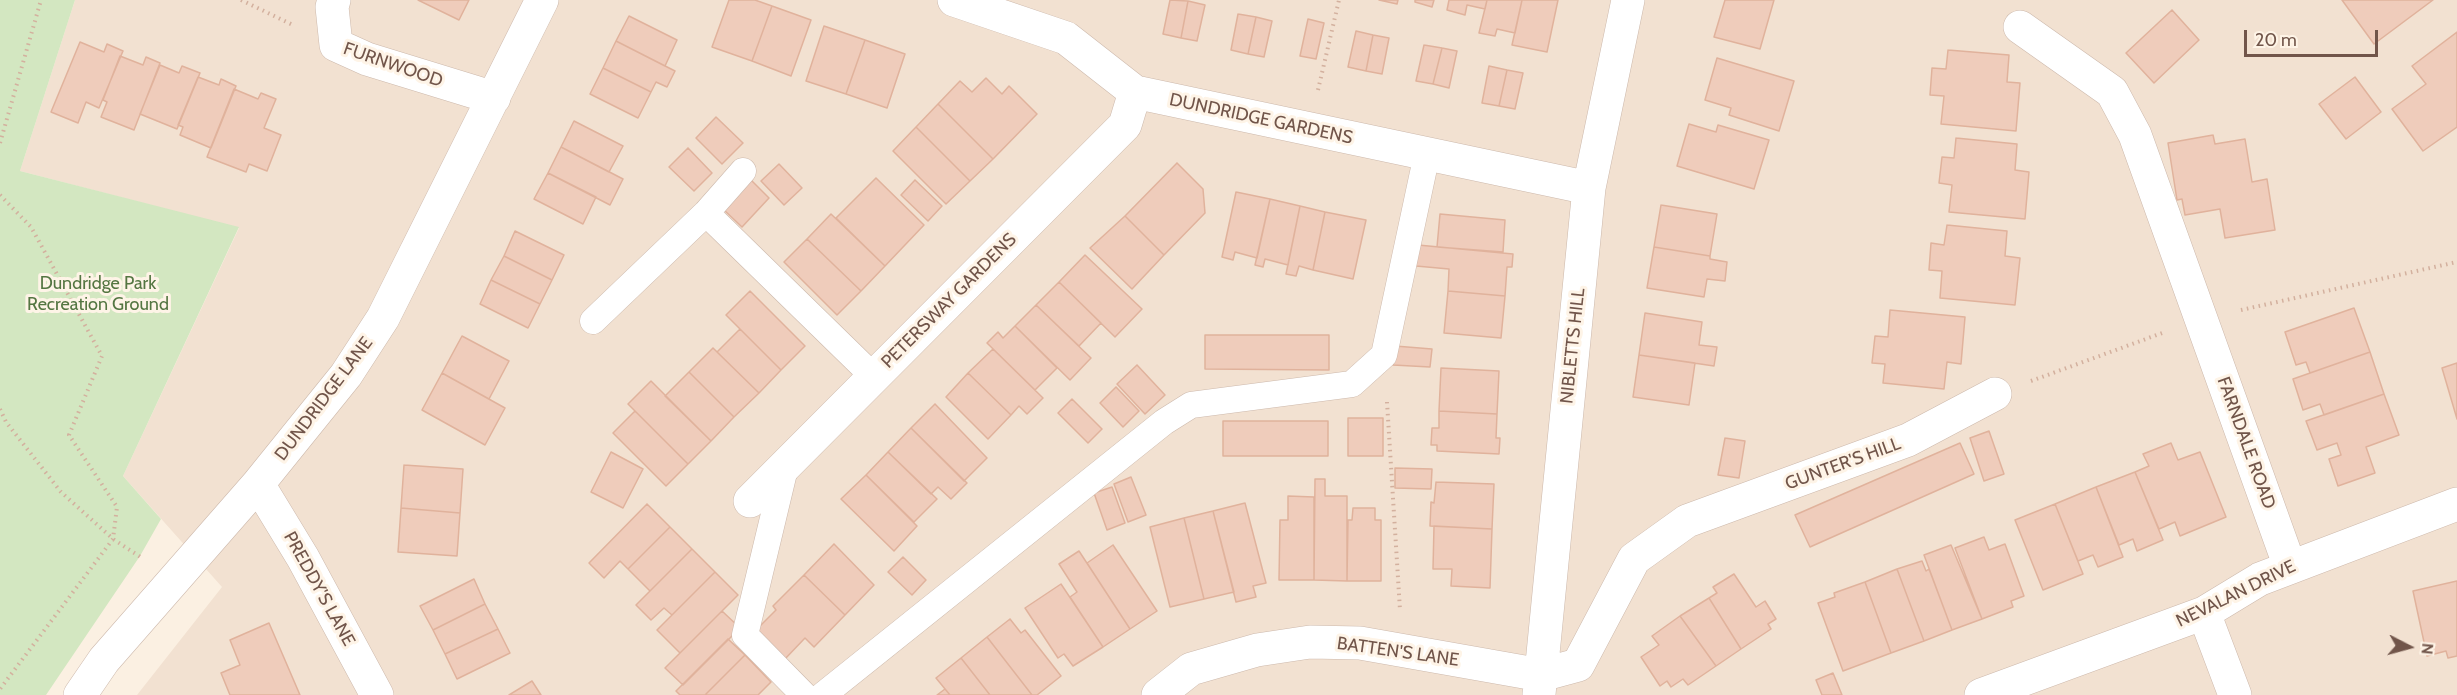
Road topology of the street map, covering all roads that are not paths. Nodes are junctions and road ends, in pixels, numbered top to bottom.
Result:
1 (334, 0) edge
2 (542, 0) edge
3 (954, 0) edge
4 (1628, 0) edge
5 (2020, 27) dead end
6 (1135, 92) junction
7 (494, 98) junction
8 (1427, 154) junction
9 (743, 171) dead end
10 (1589, 188) junction
11 (706, 213) junction
12 (593, 321) dead end
13 (874, 377) junction
14 (1995, 394) road end
15 (786, 464) junction
16 (258, 484) junction
17 (750, 501) dead end
18 (2457, 504) edge
19 (2290, 567) junction
20 (2204, 613) junction
21 (1540, 685) edge
22 (80, 695) edge
23 (377, 695) edge
24 (804, 695) edge
25 (823, 695) edge
26 (1158, 695) edge
27 (1981, 695) edge
28 (2235, 695) edge

1 - 7 street, FURNWOOD
2 - 7 street, DUNDRIDGE LANE
3 - 6 street, DUNDRIDGE GARDENS
4 - 10 street, NIBLETTS HILL
5 - 19 street, FARNDALE ROAD
6 - 8 street, DUNDRIDGE GARDENS
6 - 13 street, PETERSWAY GARDENS
7 - 16 street, DUNDRIDGE LANE
8 - 10 street, DUNDRIDGE GARDENS
8 - 25 lane
9 - 11 lane
10 - 21 street, NIBLETTS HILL
11 - 12 lane
11 - 13 lane
13 - 15 street, PETERSWAY GARDENS
14 - 21 street, GUNTER'S HILL
15 - 17 street, PETERSWAY GARDENS
15 - 24 lane
16 - 22 street, DUNDRIDGE LANE
16 - 23 street, PREDDY'S LANE
18 - 19 street, NEVALAN DRIVE
19 - 20 street, NEVALAN DRIVE
20 - 27 street, NEVALAN DRIVE
20 - 28 street
21 - 26 street, BATTEN'S LANE

